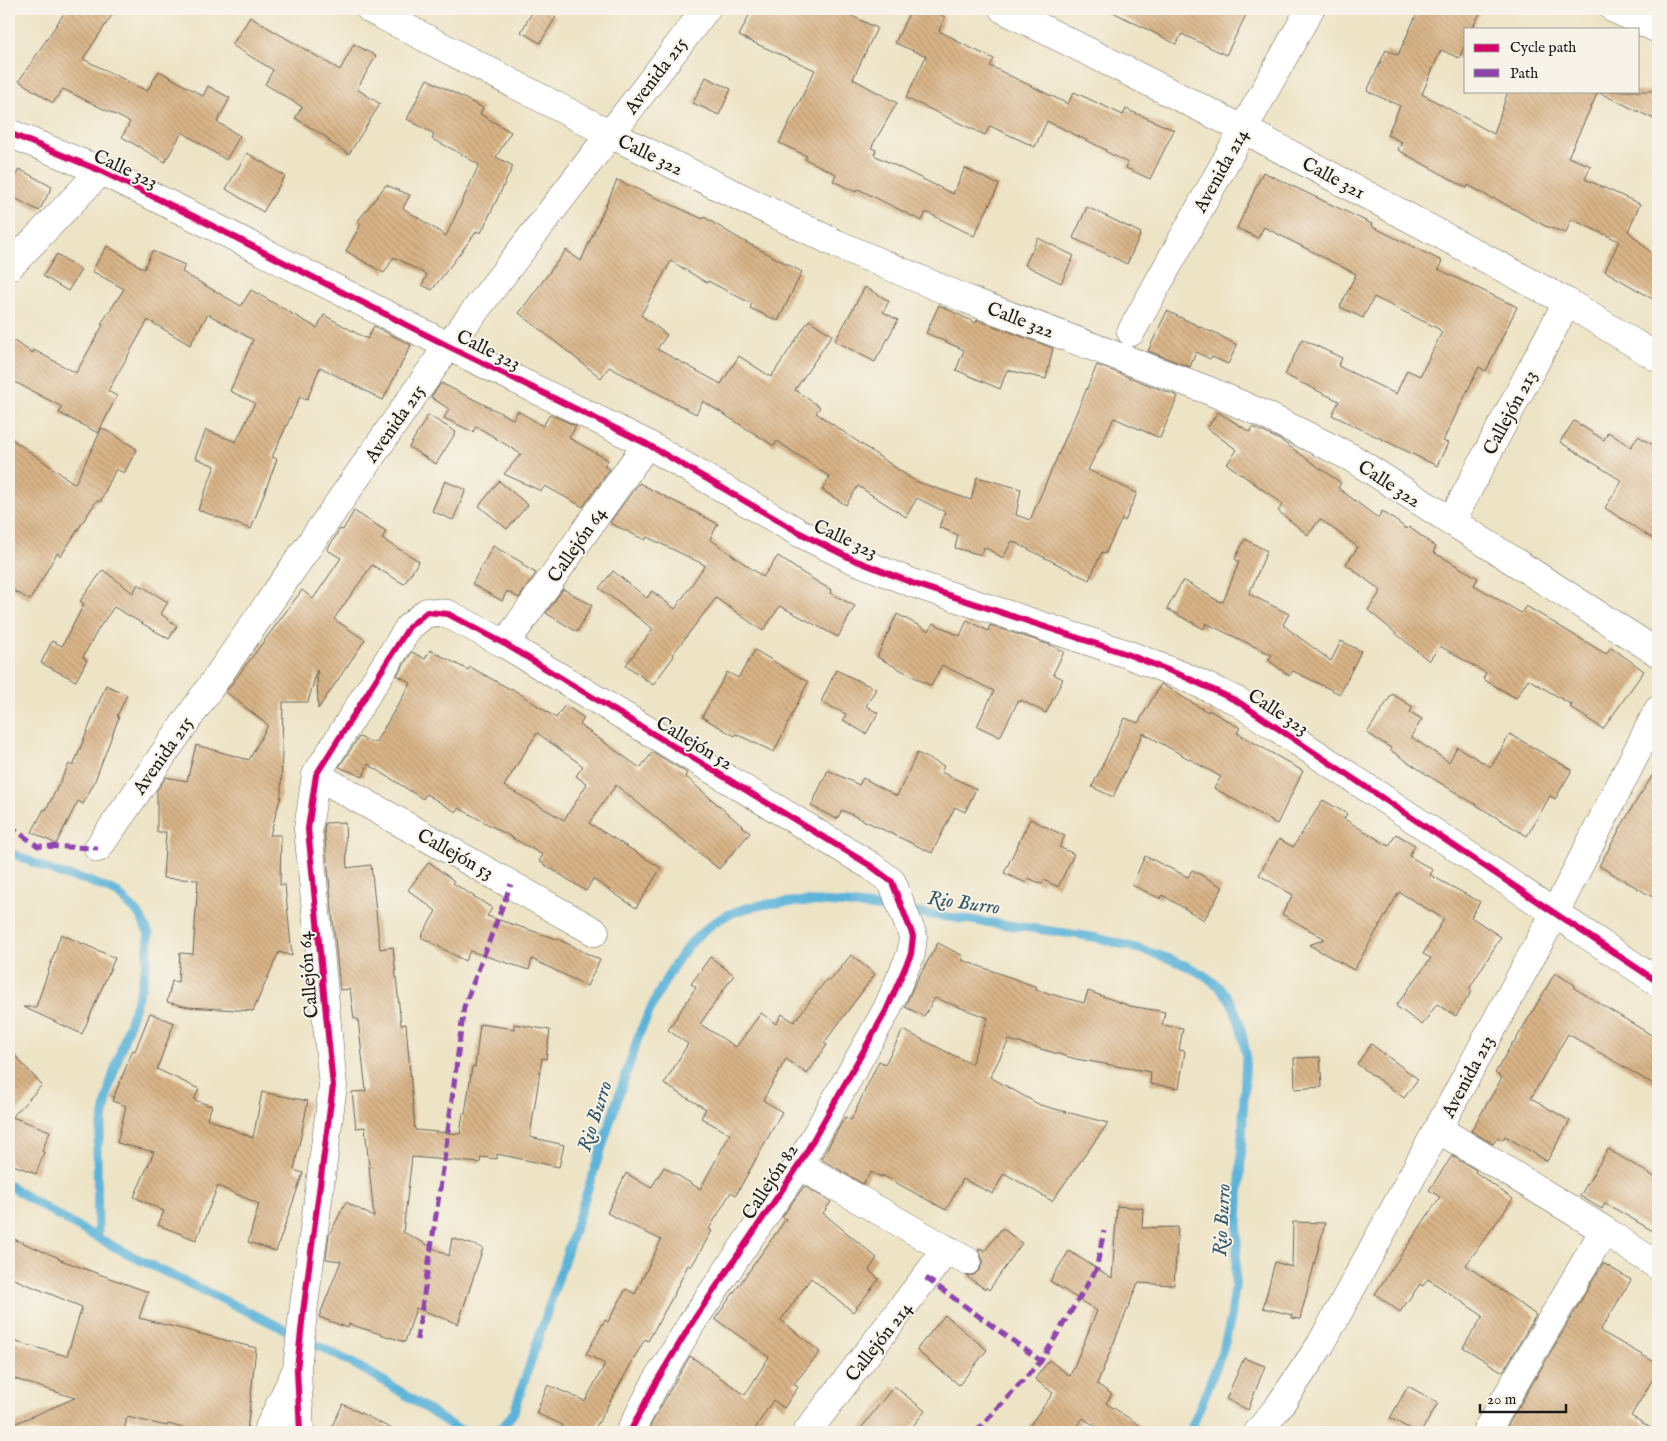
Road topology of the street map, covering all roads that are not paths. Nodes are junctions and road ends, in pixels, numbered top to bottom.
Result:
1 (370, 9) edge
2 (706, 9) edge
3 (1003, 9) edge
4 (1310, 9) edge
5 (1614, 9) edge
6 (1658, 29) edge
7 (1243, 128) junction
8 (9, 133) edge
9 (610, 134) junction
10 (101, 171) junction
11 (9, 267) edge
12 (1568, 302) junction
13 (1131, 332) dead end
14 (448, 346) junction
15 (1658, 358) edge
16 (647, 444) junction
17 (1451, 522) junction
18 (427, 612) joint
19 (505, 644) junction
20 (1658, 653) edge
21 (1658, 710) edge
22 (316, 774) junction
23 (98, 848) dead end
24 (1555, 913) junction
25 (595, 932) dead end
26 (913, 936) joint
27 (1658, 982) edge
28 (1438, 1129) junction
29 (799, 1165) junction
30 (1604, 1230) junction
31 (1658, 1266) edge
32 (297, 1369) junction
33 (267, 1432) edge
34 (300, 1432) edge
35 (630, 1432) edge
36 (808, 1432) edge
37 (1258, 1432) edge
38 (1486, 1432) edge

1 - 9 street, Calle 322
2 - 9 street, Avenida 215
3 - 7 street, Calle 321
4 - 7 street, Avenida 214
5 - 6 street
7 - 12 street, Calle 321
7 - 13 street, Avenida 214
8 - 10 street, Calle 323
9 - 14 street, Avenida 215
9 - 17 street, Calle 322
10 - 11 street
10 - 14 street, Calle 323
12 - 15 street, Calle 321
12 - 17 street, Callejón 213
14 - 16 street, Calle 323
14 - 23 street, Avenida 215
16 - 19 street, Callejón 64
16 - 24 street, Calle 323
17 - 20 street, Calle 322
18 - 19 street, Callejón 52
18 - 22 street, Callejón 64
19 - 26 street, Callejón 52
21 - 24 street, Avenida 213
22 - 25 street, Callejón 53
22 - 32 street, Callejón 64
24 - 27 street, Calle 323
24 - 28 street, Avenida 213
26 - 29 street, Callejón 82
28 - 30 street
28 - 37 street, Avenida 213
29 - 35 street, Callejón 82
29 - 36 street, Callejón 214
30 - 31 street
30 - 38 street
32 - 33 street
32 - 34 street

